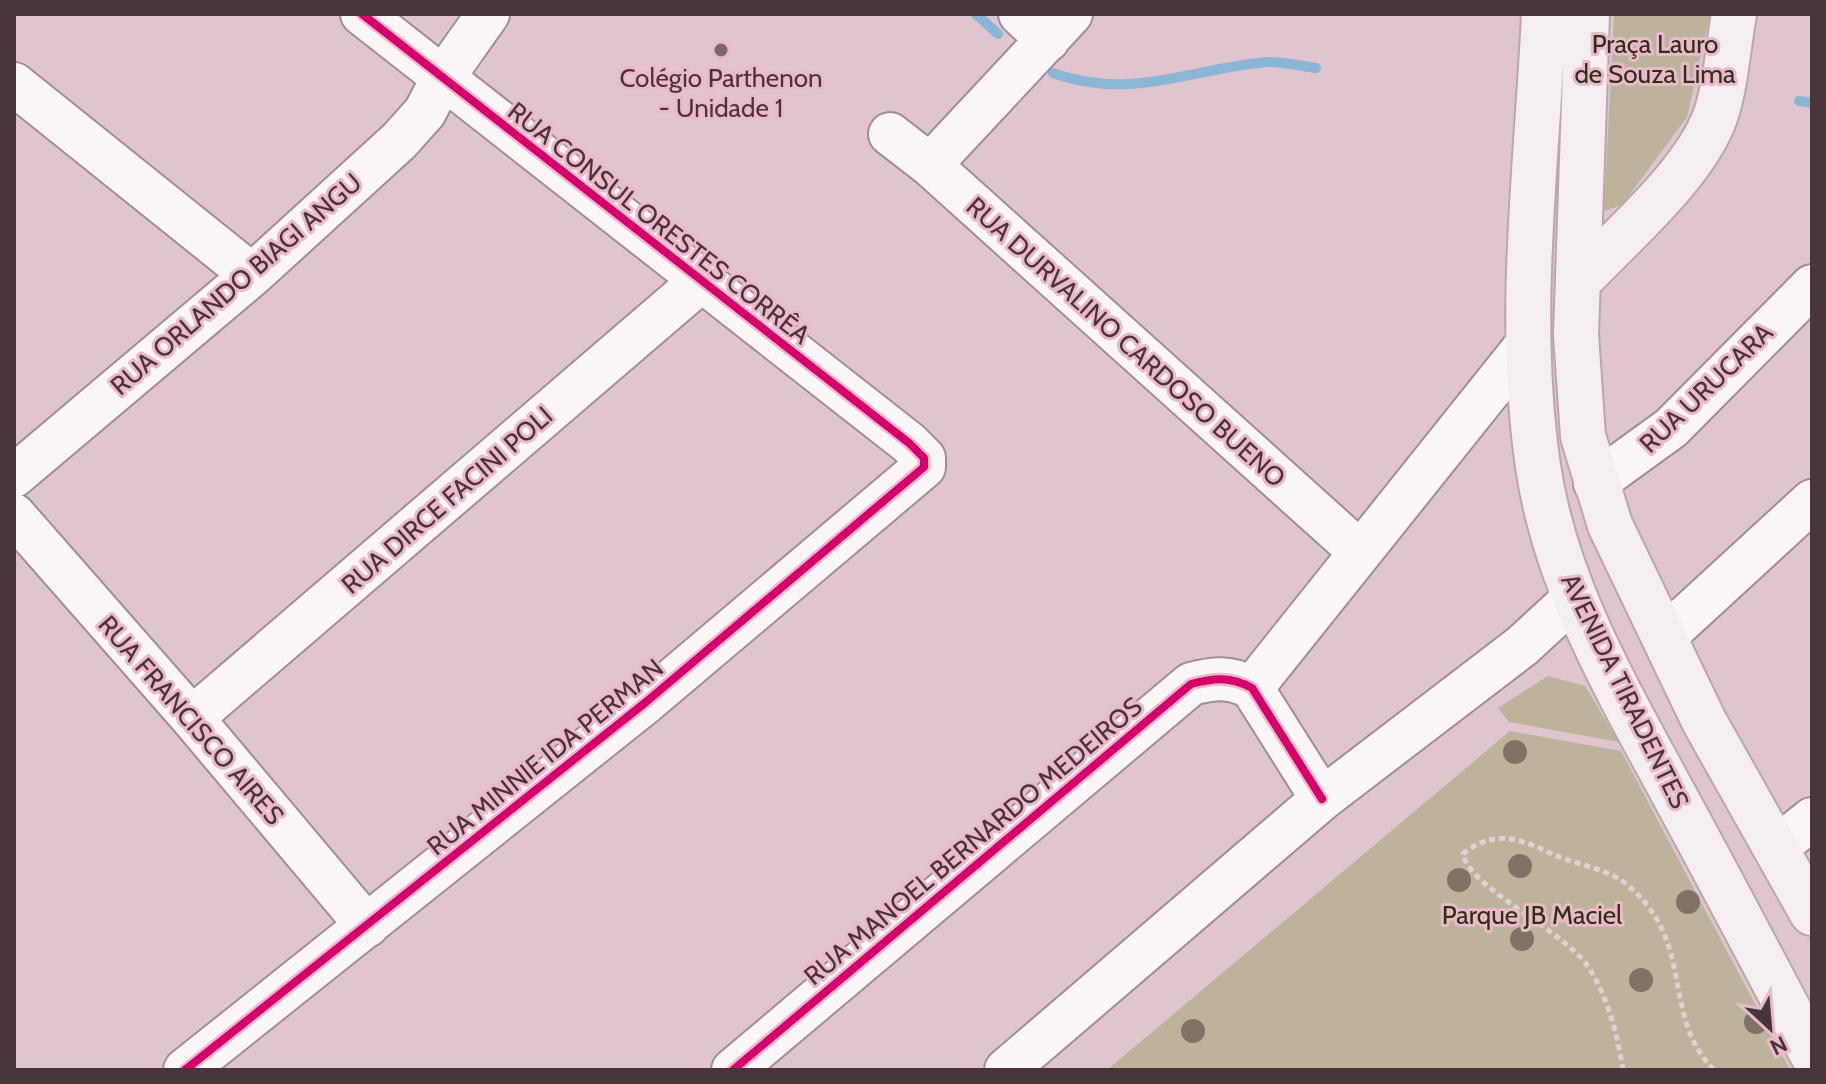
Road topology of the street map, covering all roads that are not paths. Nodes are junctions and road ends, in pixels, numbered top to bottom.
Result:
1 (362, 14) edge
2 (488, 14) edge
3 (1544, 14) edge
4 (1587, 14) edge
5 (1734, 14) edge
6 (1046, 23) edge
7 (442, 79) junction
8 (14, 84) edge
9 (890, 134) dead end
10 (930, 165) junction
11 (252, 275) junction
12 (701, 281) junction
13 (1578, 282) junction
14 (1812, 286) edge
15 (1527, 344) junction
16 (924, 467) joint
17 (14, 476) edge
18 (1595, 483) junction
19 (1812, 501) edge
20 (14, 515) edge
21 (1360, 552) junction
22 (1581, 613) junction
23 (1664, 637) junction
24 (1252, 688) junction
25 (192, 718) junction
26 (1322, 799) junction
27 (1812, 819) edge
28 (1776, 848) junction
29 (1812, 913) edge
30 (367, 926) junction
31 (1812, 1054) edge
32 (185, 1070) edge
33 (733, 1070) edge
34 (1006, 1070) edge

1 - 7 street, RUA CONSUL ORESTES CORRÊA
2 - 7 street, RUA ORLANDO BIAGI ANGU
3 - 15 main road, AVENIDA TIRADENTES
4 - 13 main road
5 - 13 main road
6 - 10 street
7 - 11 street, RUA ORLANDO BIAGI ANGU
7 - 12 street, RUA CONSUL ORESTES CORRÊA
8 - 11 street
9 - 10 street, RUA DURVALINO CARDOSO BUENO
10 - 21 street, RUA DURVALINO CARDOSO BUENO
11 - 17 street, RUA ORLANDO BIAGI ANGU
12 - 16 street, RUA CONSUL ORESTES CORRÊA
12 - 25 street, RUA DIRCE FACINI POLI
13 - 18 main road
14 - 18 street, RUA URUCARA
15 - 21 street
15 - 22 main road, AVENIDA TIRADENTES
16 - 30 street, RUA MINNIE IDA PERMAN
18 - 23 main road
19 - 23 street
20 - 25 street, RUA FRANCISCO AIRES
21 - 24 street
22 - 26 street
22 - 31 main road, AVENIDA TIRADENTES
23 - 28 main road
24 - 26 street
24 - 33 street, RUA MANOEL BERNARDO MEDEIROS
25 - 30 street, RUA FRANCISCO AIRES
26 - 34 street
27 - 28 street
28 - 29 main road
30 - 32 street, RUA MINNIE IDA PERMAN

